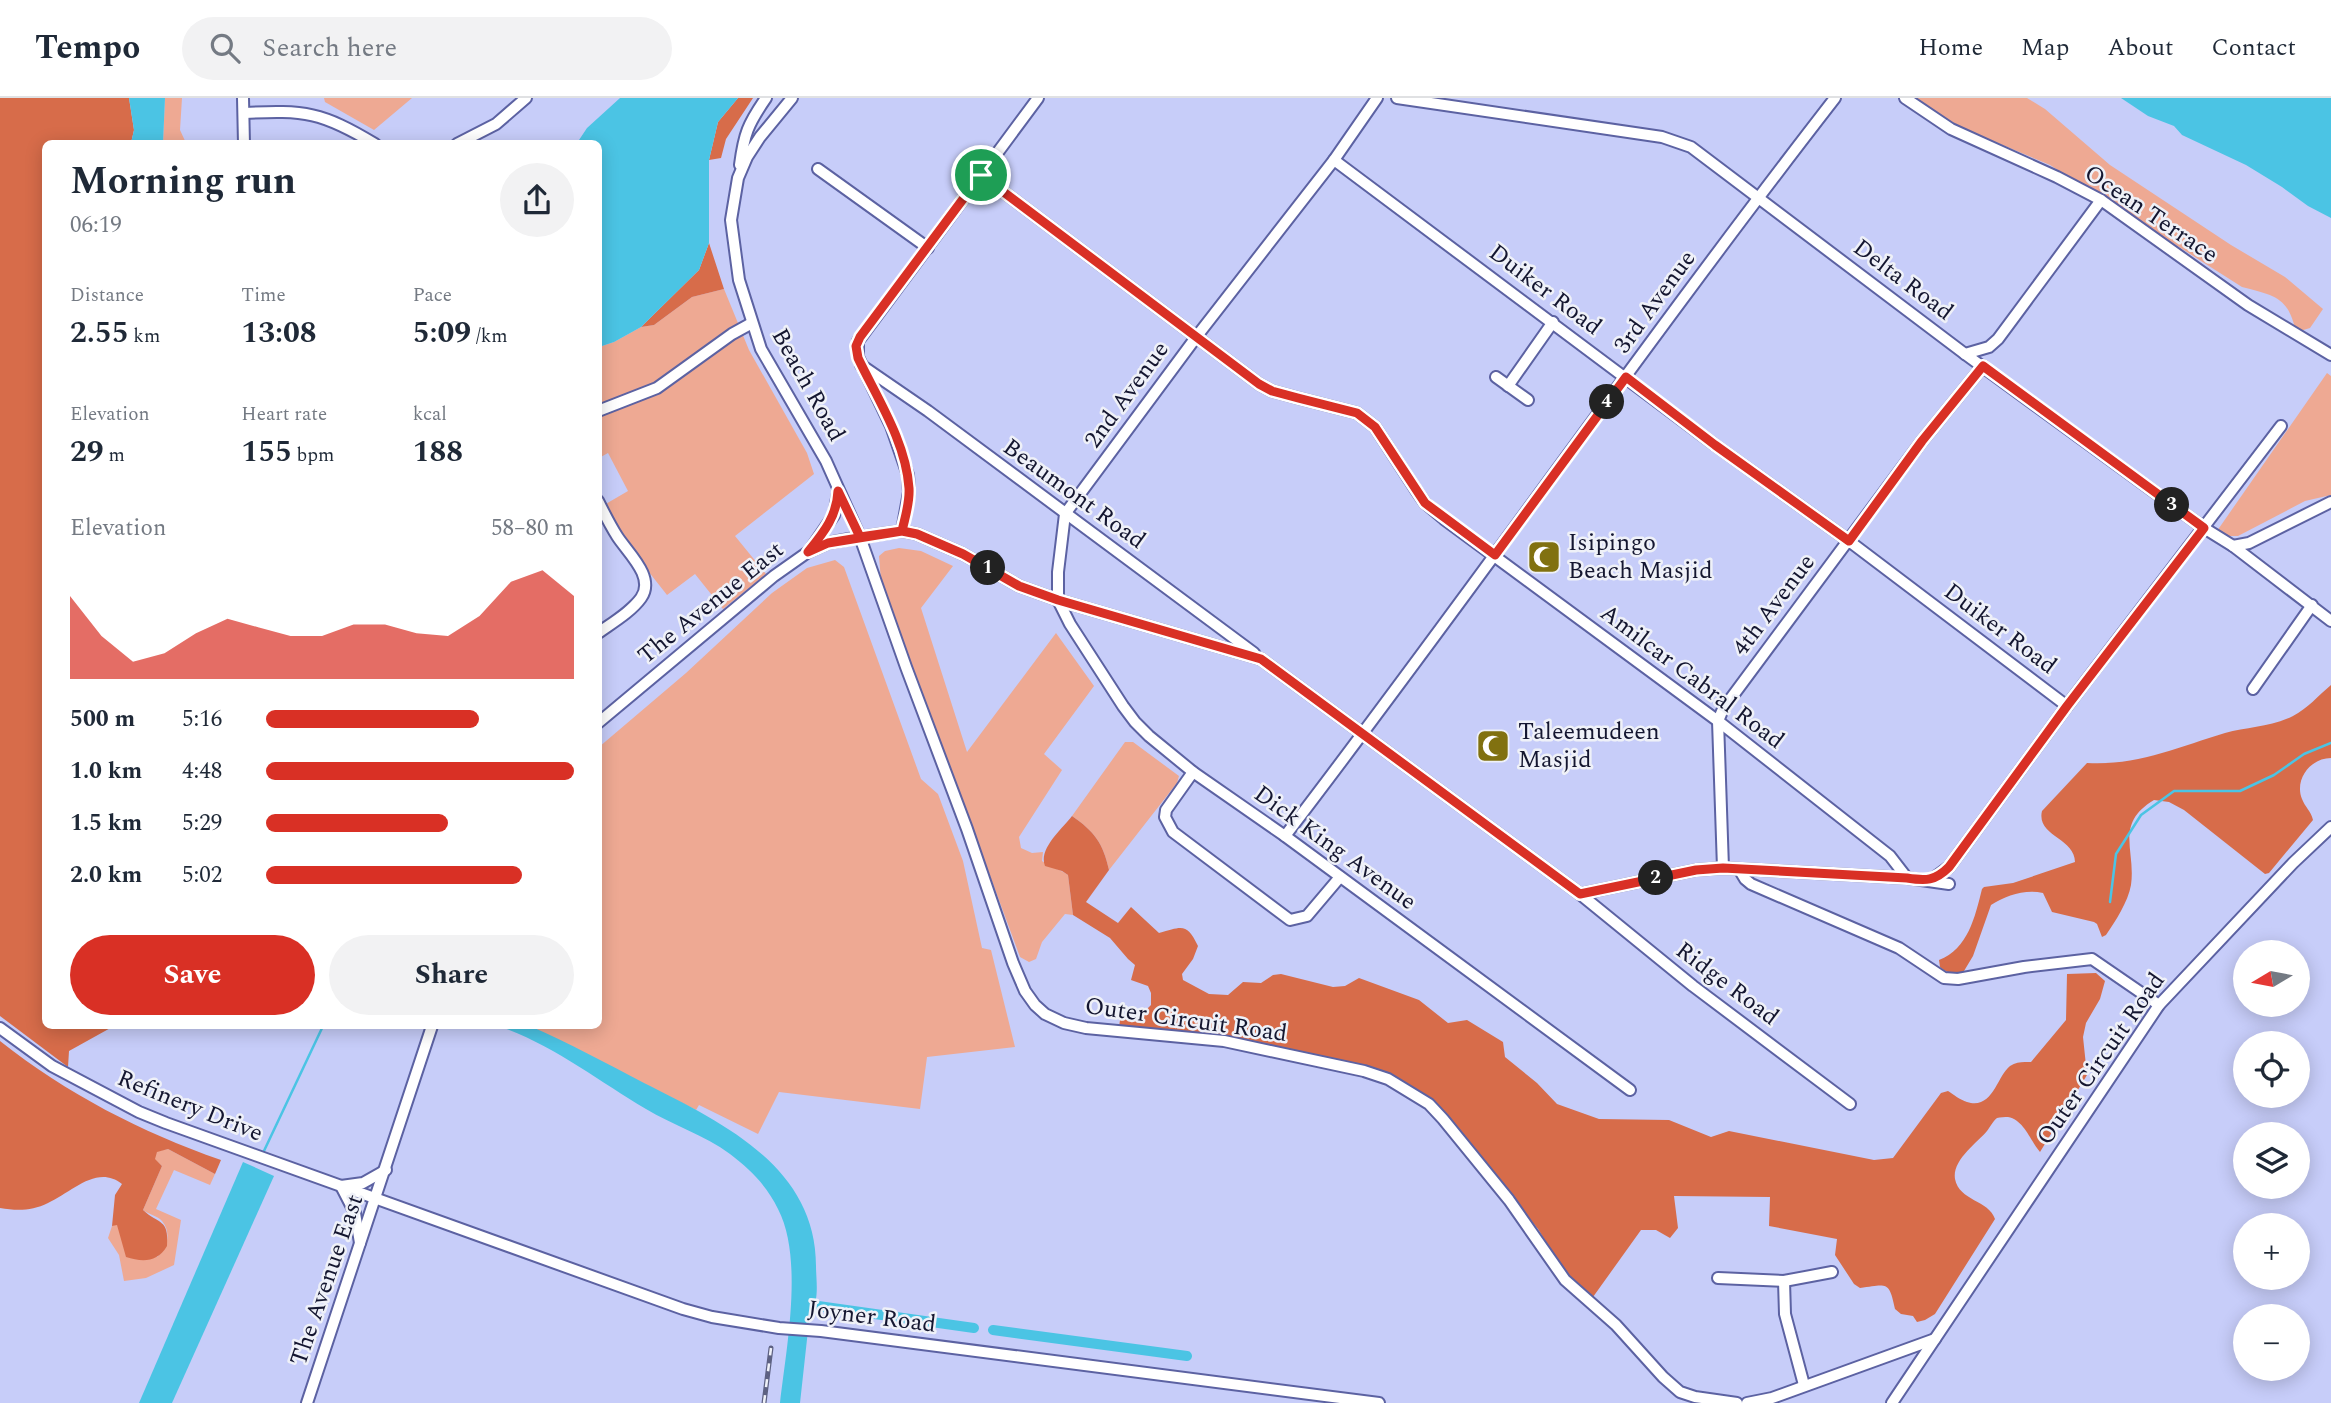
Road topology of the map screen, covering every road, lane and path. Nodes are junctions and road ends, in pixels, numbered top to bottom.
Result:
1 (243, 98) edge
2 (526, 98) edge
3 (766, 98) edge
4 (792, 98) edge
5 (1038, 98) edge
6 (1377, 98) edge
7 (1397, 98) edge
8 (1835, 98) edge
9 (1905, 98) edge
10 (244, 113) junction
11 (244, 140) edge
12 (368, 140) edge
13 (465, 140) edge
14 (1334, 160) junction
15 (818, 169) dead end
16 (981, 175) junction
17 (738, 178) junction
18 (1758, 198) junction
19 (2101, 200) junction
20 (928, 248) junction
21 (1553, 322) junction
22 (752, 323) junction
23 (1197, 336) junction
24 (1965, 354) junction
25 (2331, 355) edge
26 (861, 365) junction
27 (1983, 366) junction
28 (1496, 377) dead end
29 (1626, 377) junction
30 (1508, 386) junction
31 (1528, 400) dead end
32 (602, 409) edge
33 (2281, 426) dead end
34 (838, 491) junction
35 (2331, 502) edge
36 (602, 509) edge
37 (1065, 513) junction
38 (2204, 528) junction
39 (902, 531) junction
40 (860, 537) junction
41 (1849, 541) junction
42 (2233, 546) junction
43 (808, 552) junction
44 (1495, 555) junction
45 (1058, 600) junction
46 (2312, 605) junction
47 (2331, 621) edge
48 (602, 630) edge
49 (1261, 659) junction
50 (2253, 689) dead end
51 (2067, 706) junction
52 (602, 720) edge
53 (1718, 721) junction
54 (1364, 733) junction
55 (1193, 772) junction
56 (2331, 827) edge
57 (1285, 836) junction
58 (1723, 868) junction
59 (1739, 869) junction
60 (1339, 877) junction
61 (1907, 878) junction
62 (1930, 881) junction
63 (1949, 884) dead end
64 (1580, 894) junction
65 (2159, 1005) junction
66 (0, 1028) edge
67 (431, 1029) edge
68 (1630, 1090) dead end
69 (1850, 1104) dead end
70 (386, 1170) junction
71 (341, 1186) junction
72 (376, 1199) junction
73 (360, 1246) junction
74 (1832, 1272) dead end
75 (1718, 1278) dead end
76 (1784, 1281) junction
77 (1935, 1339) junction
78 (1804, 1385) junction
79 (307, 1403) edge
80 (1379, 1403) edge
81 (1737, 1403) edge
82 (1747, 1403) edge
83 (1892, 1403) edge

1 - 10 street
2 - 13 street
3 - 17 street
4 - 17 street, Beach Road
5 - 16 street
6 - 14 street, 2nd Avenue
7 - 18 street, Delta Road
8 - 18 street, 3rd Avenue
9 - 19 street, Ocean Terrace
10 - 11 street
10 - 12 street
14 - 21 street, Duiker Road
14 - 23 street, 2nd Avenue
15 - 20 street
16 - 20 street
16 - 23 street, Amilcar Cabral Road
17 - 22 street, Beach Road
18 - 24 street, Delta Road
18 - 29 street, 3rd Avenue
19 - 24 street
19 - 25 street, Ocean Terrace
20 - 26 street
21 - 29 street, Duiker Road
21 - 30 street
22 - 32 street
22 - 34 street, Beach Road
23 - 37 street, 2nd Avenue
23 - 44 street, Amilcar Cabral Road
24 - 27 street, Delta Road
26 - 37 street, Beaumont Road
26 - 39 street
27 - 38 street, Delta Road
27 - 41 street, 4th Avenue
28 - 30 street
29 - 41 street, Duiker Road
29 - 44 street, 3rd Avenue
30 - 31 street
33 - 38 street
34 - 40 street, Beach Road
34 - 43 street
35 - 42 street
36 - 48 street
37 - 45 street, 2nd Avenue
37 - 49 street, Beaumont Road
38 - 42 street, Delta Road
38 - 51 street
39 - 40 street, The Avenue East
39 - 45 street
40 - 43 street, The Avenue East
40 - 81 street, Outer Circuit Road
41 - 51 street, Duiker Road
41 - 53 street, 4th Avenue
42 - 46 street, Delta Road
43 - 52 street, The Avenue East
44 - 53 street, Amilcar Cabral Road
44 - 54 street, 3rd Avenue
45 - 49 street
45 - 55 street, Dick King Avenue
46 - 47 street, Delta Road
46 - 50 street
49 - 54 street, Beaumont Road
51 - 62 street
53 - 58 street
53 - 61 street, Amilcar Cabral Road
54 - 57 street, 3rd Avenue
54 - 64 street, Ridge Road
55 - 57 street, Dick King Avenue
55 - 60 street
56 - 65 street, Outer Circuit Road
57 - 60 street, Dick King Avenue
58 - 59 street
58 - 64 street
59 - 61 street
59 - 65 street
60 - 68 street, Dick King Avenue
61 - 62 street
62 - 63 street
64 - 69 street, Ridge Road
65 - 77 street, Outer Circuit Road
66 - 71 street, Refinery Drive
67 - 70 street, The Avenue East
70 - 71 street, The Avenue East
70 - 72 street, The Avenue East
71 - 72 street, Refinery Drive
71 - 73 street
72 - 73 street, The Avenue East
72 - 80 street, Joyner Road
73 - 79 street, The Avenue East
74 - 76 street
75 - 76 street
76 - 78 street
77 - 78 street
77 - 83 street, Outer Circuit Road
78 - 82 street

